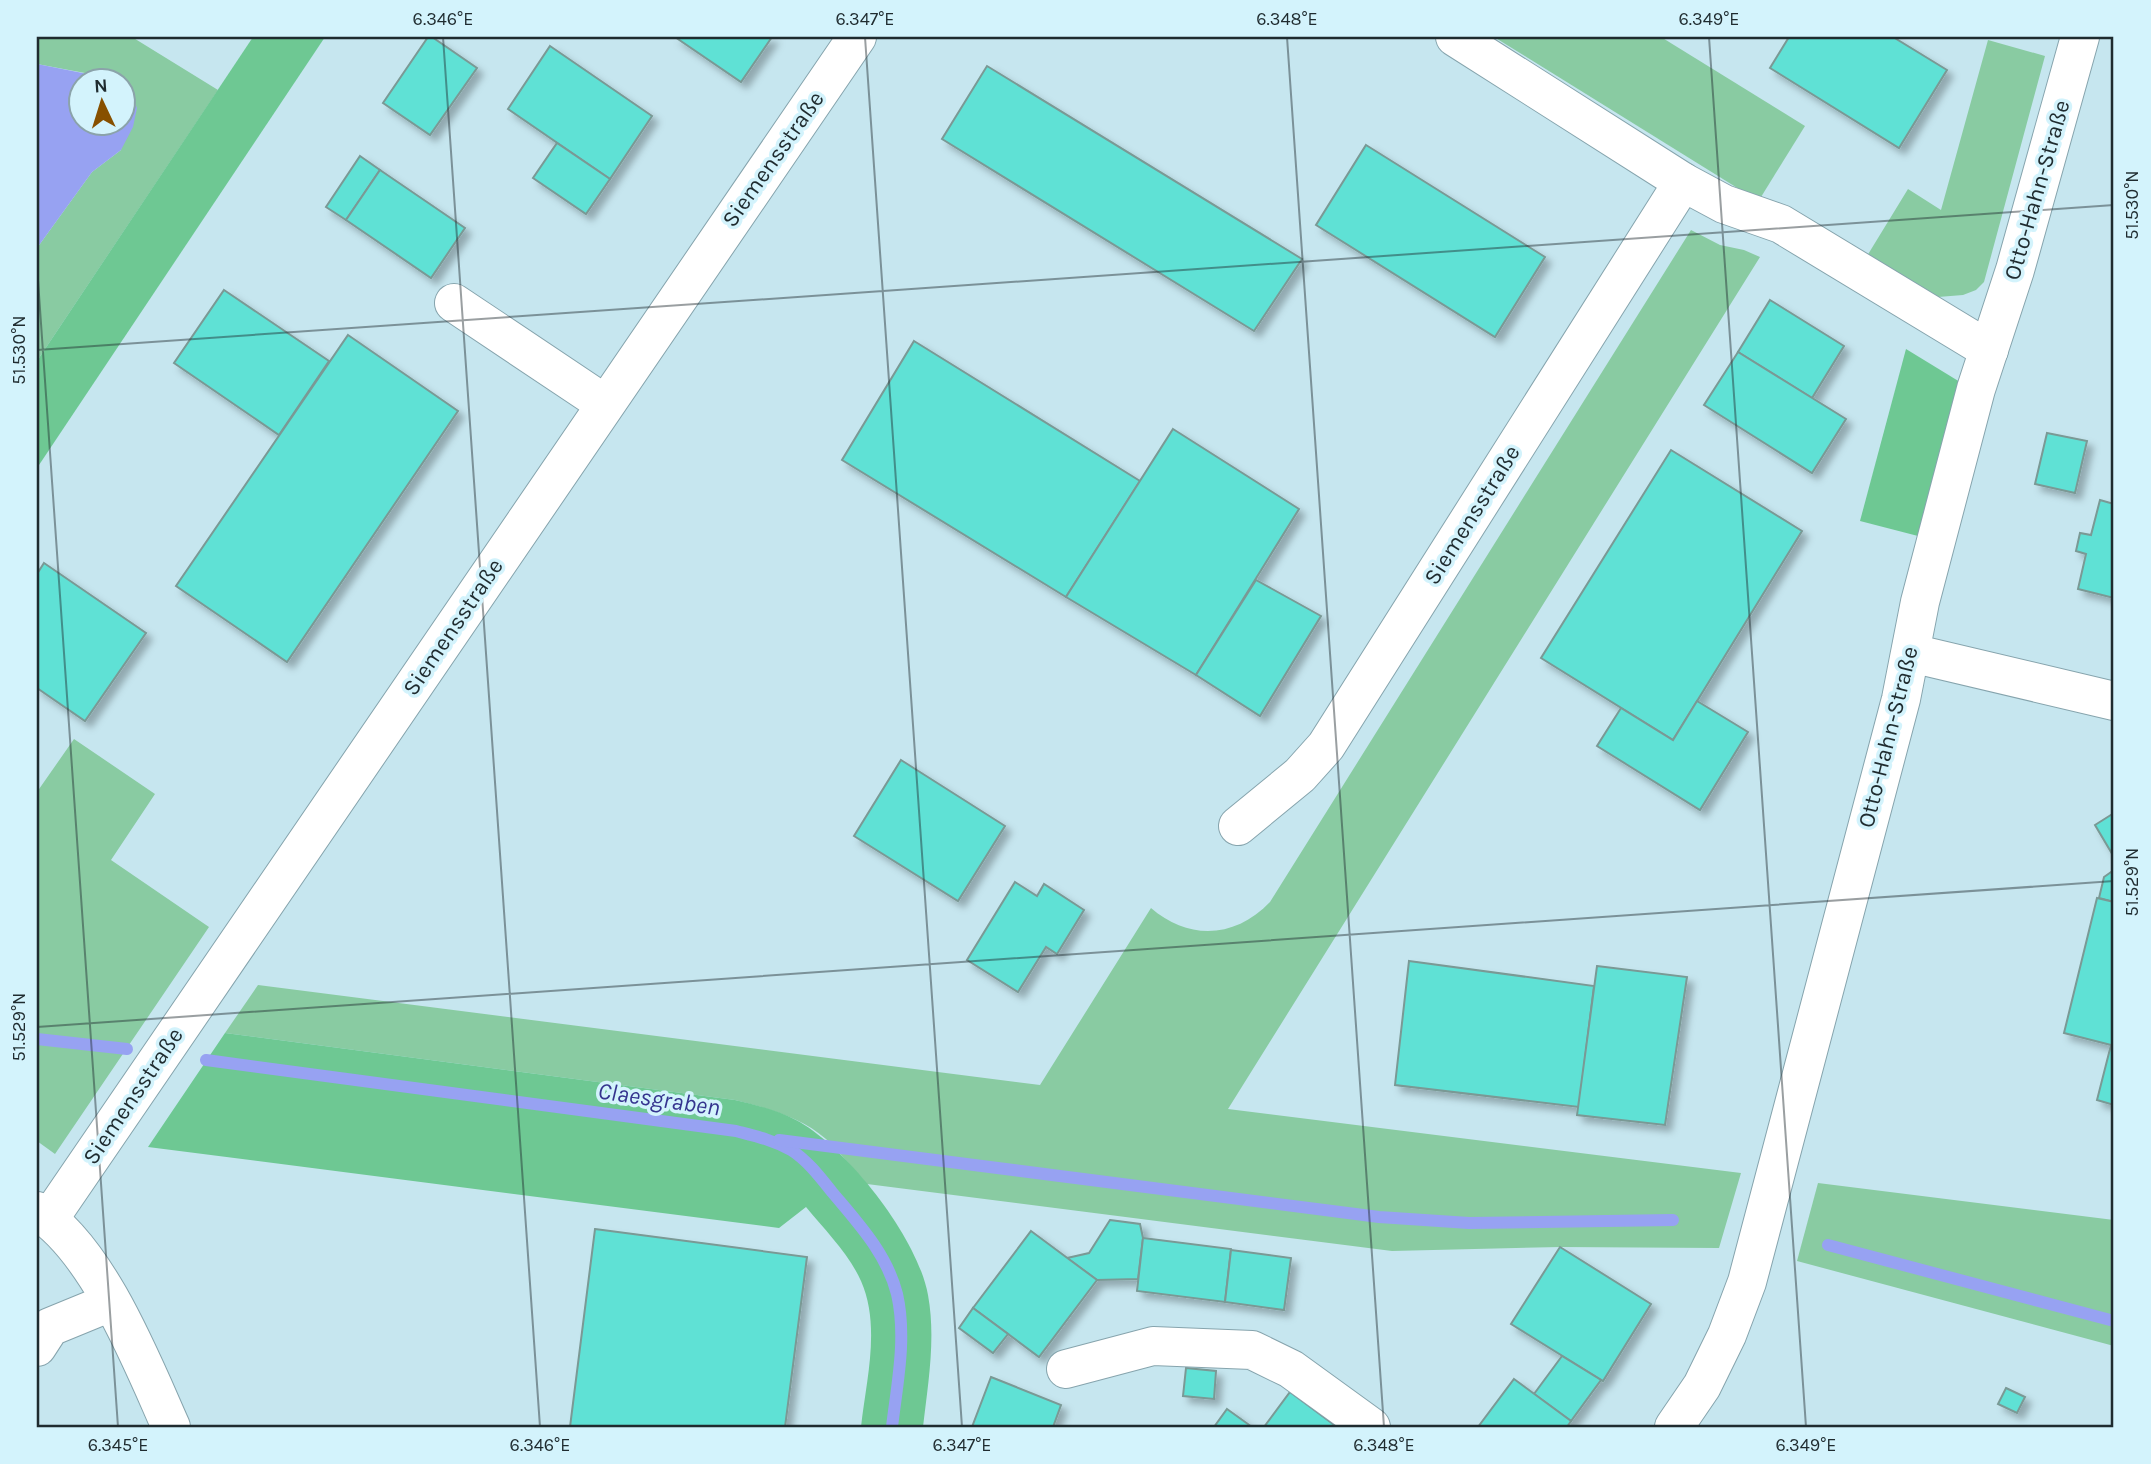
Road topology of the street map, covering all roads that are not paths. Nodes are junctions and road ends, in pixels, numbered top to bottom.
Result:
1 (857, 37) edge
2 (1455, 37) edge
3 (2080, 37) edge
4 (1683, 182) junction
5 (454, 303) dead end
6 (1989, 350) junction
7 (605, 404) junction
8 (1910, 653) junction
9 (2114, 701) edge
10 (1238, 826) dead end
11 (43, 1215) edge
12 (111, 1302) junction
13 (37, 1348) edge
14 (1066, 1369) dead end
15 (171, 1427) edge
16 (1371, 1427) edge
17 (1674, 1427) edge

1 - 7 street, Siemensstraße
2 - 4 street
3 - 6 street, Otto-Hahn-Straße
4 - 6 street
4 - 10 street, Siemensstraße
5 - 7 street
6 - 8 street, Otto-Hahn-Straße
7 - 11 street, Siemensstraße
8 - 9 street
8 - 17 street, Otto-Hahn-Straße
11 - 12 street, Siemensstraße
12 - 13 street
12 - 15 street, Siemensstraße
14 - 16 street

